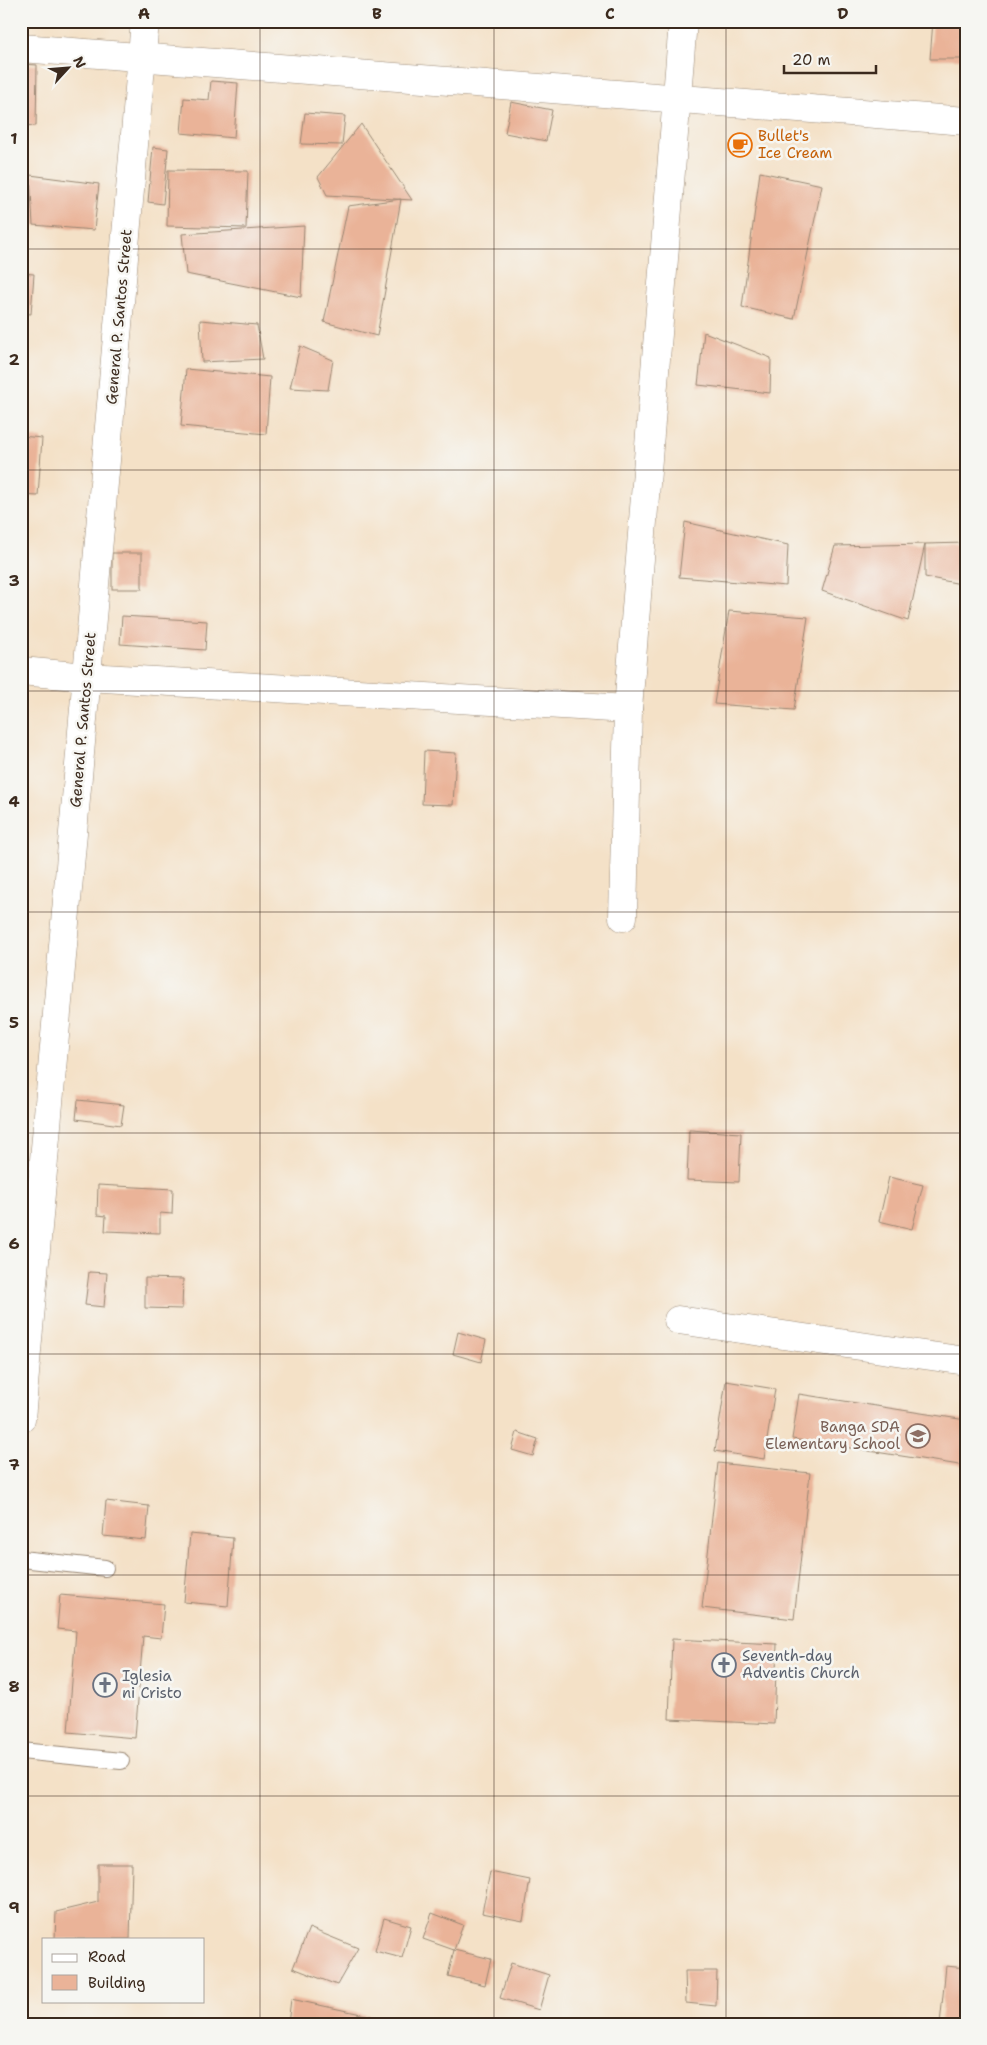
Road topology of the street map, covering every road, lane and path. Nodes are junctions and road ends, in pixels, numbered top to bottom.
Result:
1 (145, 21) edge
2 (683, 21) edge
3 (21, 48) edge
4 (142, 58) junction
5 (677, 99) junction
6 (966, 121) edge
7 (21, 671) edge
8 (87, 677) junction
9 (628, 709) junction
10 (623, 918) dead end
11 (27, 1286) edge
12 (678, 1320) dead end
13 (966, 1362) edge
14 (21, 1419) edge
15 (21, 1559) edge
16 (105, 1568) dead end
17 (21, 1751) edge
18 (121, 1761) dead end

1 - 4 street, General P. Santos Street
2 - 5 street
3 - 4 street
4 - 5 street
4 - 8 street, General P. Santos Street
5 - 6 street
5 - 9 street
7 - 8 street
8 - 9 street
8 - 11 street, General P. Santos Street
9 - 10 street
11 - 14 street, General P. Santos Street
12 - 13 street
15 - 16 lane
17 - 18 lane

